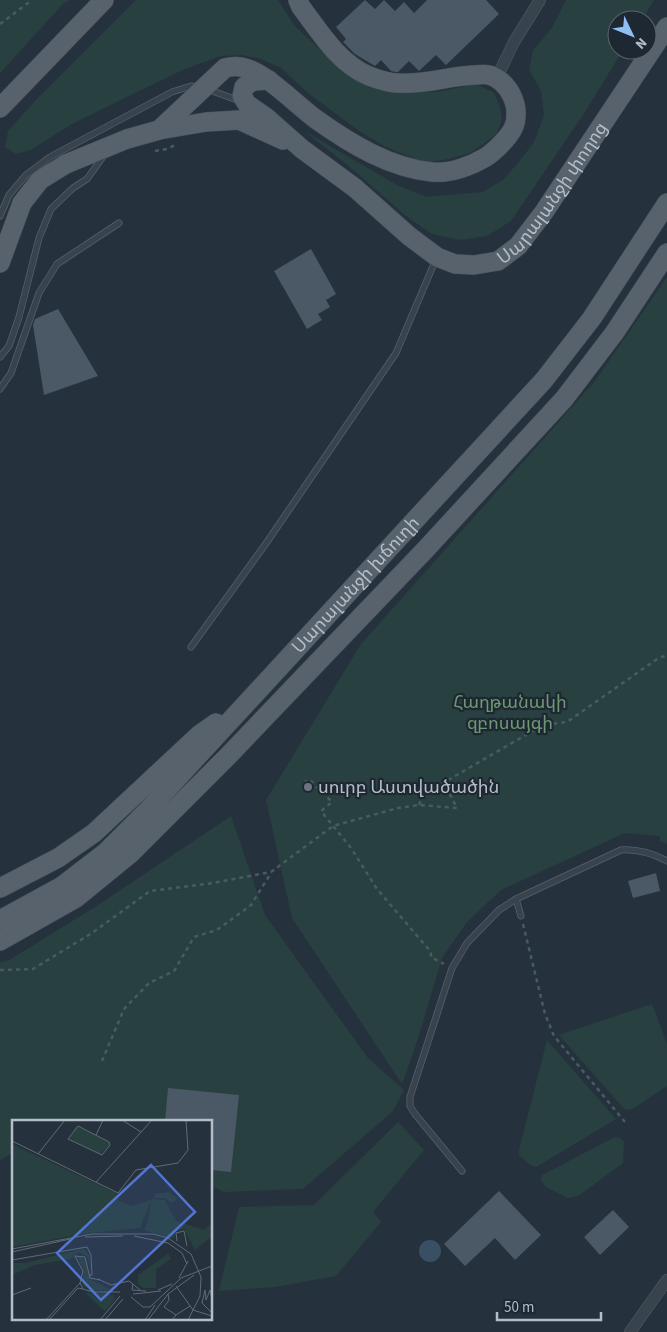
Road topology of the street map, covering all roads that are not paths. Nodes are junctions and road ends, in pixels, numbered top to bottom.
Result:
1 (104, 0) edge
2 (298, 0) edge
3 (540, 0) edge
4 (667, 27) edge
5 (496, 79) junction
6 (269, 80) junction
7 (203, 88) junction
8 (247, 104) junction
9 (0, 108) edge
10 (159, 130) junction
11 (110, 146) junction
12 (302, 149) junction
13 (667, 204) edge
14 (0, 216) edge
15 (119, 223) dead end
16 (667, 253) edge
17 (437, 257) junction
18 (0, 263) edge
19 (0, 357) edge
20 (0, 389) edge
21 (192, 647) dead end
22 (250, 698) junction
23 (667, 862) edge
24 (0, 888) edge
25 (516, 899) junction
26 (521, 916) road end
27 (0, 920) edge
28 (0, 941) edge
29 (462, 1171) dead end
30 (667, 1280) edge
31 (630, 1332) edge

1 - 9 main road
2 - 5 main road
3 - 5 street
4 - 17 main road, Սարալանջի փողոց
5 - 6 main road
6 - 7 main road
6 - 8 main road
7 - 8 lane
7 - 10 main road
7 - 14 lane
8 - 12 main road
10 - 11 main road
10 - 12 main road
11 - 18 main road
11 - 19 lane
12 - 17 main road, Սարալանջի փողոց
13 - 22 main road, Սարալանջի խճուղի
15 - 20 lane
16 - 28 main road, Սարալանջի խճուղի
17 - 21 lane
22 - 24 main road
22 - 27 main road, Սարալանջի խճուղի
23 - 25 lane
25 - 26 lane
25 - 29 lane
30 - 31 street

